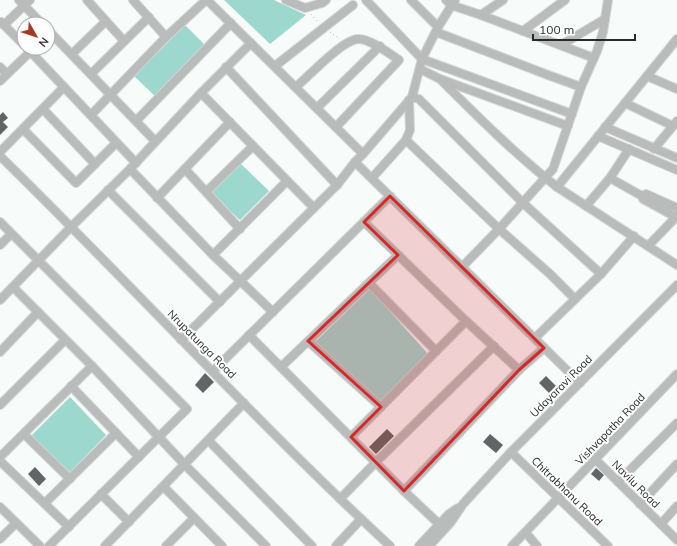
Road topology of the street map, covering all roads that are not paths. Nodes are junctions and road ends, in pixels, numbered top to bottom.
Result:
1 (87, 0) edge
2 (133, 0) edge
3 (207, 0) edge
4 (286, 0) edge
5 (326, 0) edge
6 (366, 0) edge
7 (411, 0) edge
8 (503, 0) edge
9 (565, 0) edge
10 (608, 0) edge
11 (24, 2) edge
12 (450, 2) edge
13 (352, 5) dead end
14 (481, 15) junction
15 (35, 16) edge
16 (149, 17) junction
17 (605, 19) junction
18 (106, 21) junction
19 (2, 23) edge
20 (231, 24) junction
21 (437, 29) junction
22 (523, 31) junction
23 (16, 37) edge
24 (166, 37) junction
25 (56, 38) edge
26 (677, 39) edge
27 (124, 41) junction
28 (251, 43) junction
29 (380, 46) junction
30 (561, 46) junction
31 (72, 54) junction
32 (23, 56) edge
33 (34, 56) edge
34 (594, 58) junction
35 (422, 59) junction
36 (275, 66) junction
37 (0, 67) edge
38 (226, 67) junction
39 (420, 69) junction
40 (7, 74) junction
41 (91, 74) junction
42 (647, 76) junction
43 (440, 79) junction
44 (0, 81) edge
45 (64, 87) junction
46 (296, 87) junction
47 (581, 87) junction
48 (677, 89) edge
49 (200, 93) junction
50 (110, 94) junction
51 (410, 98) junction
52 (625, 103) junction
53 (317, 108) junction
54 (43, 109) junction
55 (572, 114) junction
56 (91, 115) junction
57 (136, 121) junction
58 (230, 122) junction
59 (675, 123) edge
60 (568, 126) junction
61 (336, 127) junction
62 (605, 128) junction
63 (23, 129) junction
64 (598, 136) junction
65 (406, 140) junction
66 (155, 141) junction
67 (116, 143) junction
68 (253, 146) junction
69 (654, 149) junction
70 (629, 150) junction
71 (0, 152) edge
72 (363, 154) junction
73 (0, 156) edge
74 (677, 158) edge
75 (355, 162) junction
76 (94, 164) junction
77 (133, 166) junction
78 (185, 169) junction
79 (677, 170) edge
80 (372, 178) junction
81 (546, 178) junction
82 (610, 178) junction
83 (287, 181) junction
84 (337, 185) junction
85 (557, 187) junction
86 (108, 190) junction
87 (207, 191) junction
88 (390, 196) junction
89 (642, 196) junction
90 (157, 198) junction
91 (523, 203) junction
92 (586, 206) junction
93 (314, 208) junction
94 (677, 208) edge
95 (676, 217) edge
96 (0, 222) edge
97 (364, 222) junction
98 (72, 226) junction
99 (240, 228) junction
100 (499, 229) junction
101 (11, 234) junction
102 (634, 236) junction
103 (0, 245) edge
104 (648, 246) junction
105 (213, 255) junction
106 (398, 255) junction
107 (38, 261) junction
108 (677, 265) edge
109 (462, 267) junction
110 (601, 274) junction
111 (239, 281) junction
112 (369, 283) junction
113 (677, 285) edge
114 (13, 287) junction
115 (575, 299) junction
116 (0, 300) edge
117 (220, 302) junction
118 (38, 312) junction
119 (273, 312) junction
120 (466, 321) junction
121 (249, 336) junction
122 (535, 338) junction
123 (65, 340) junction
124 (182, 340) junction
125 (308, 341) junction
126 (494, 346) junction
127 (544, 348) junction
128 (436, 351) junction
129 (0, 352) edge
130 (92, 366) junction
131 (281, 367) junction
132 (519, 370) junction
133 (213, 371) junction
134 (677, 374) edge
135 (580, 383) junction
136 (71, 386) junction
137 (244, 403) junction
138 (0, 405) edge
139 (381, 407) junction
140 (677, 423) edge
141 (116, 433) junction
142 (24, 434) junction
143 (159, 437) junction
144 (351, 437) junction
145 (209, 441) junction
146 (511, 452) junction
147 (0, 457) edge
148 (139, 457) junction
149 (596, 460) junction
150 (0, 461) edge
151 (376, 462) junction
152 (677, 464) edge
153 (185, 465) junction
154 (70, 479) junction
155 (618, 482) junction
156 (164, 487) junction
157 (404, 491) junction
158 (101, 494) junction
159 (340, 499) junction
160 (558, 499) junction
161 (45, 503) junction
162 (463, 504) junction
163 (640, 504) junction
164 (677, 506) edge
165 (0, 507) edge
166 (194, 518) junction
167 (362, 519) junction
168 (129, 522) junction
169 (16, 523) junction
170 (439, 524) junction
171 (661, 524) junction
172 (68, 527) junction
173 (526, 533) junction
174 (0, 539) edge
175 (677, 540) edge
176 (40, 546) edge
177 (49, 546) edge
178 (105, 546) edge
179 (166, 546) edge
180 (222, 546) edge
181 (266, 546) edge
182 (312, 546) edge
183 (336, 546) edge
184 (390, 546) edge
185 (419, 546) edge
186 (428, 546) edge
187 (512, 546) edge
188 (536, 546) edge
189 (608, 546) edge

1 - 18 street
2 - 16 street
3 - 20 street
3 - 24 street
4 - 5 street
6 - 35 street
7 - 21 street
8 - 14 street
9 - 22 street
10 - 17 street
11 - 15 street
11 - 19 street
12 - 14 street
12 - 21 street
13 - 36 street
14 - 22 street
16 - 24 street
16 - 27 street
17 - 30 street
17 - 34 street
18 - 27 street
18 - 31 street
19 - 23 street
20 - 28 street
20 - 57 street
21 - 35 street
21 - 47 street
22 - 30 street
24 - 50 street
25 - 31 street
26 - 42 street
27 - 41 street
28 - 36 street
28 - 38 street
29 - 46 street
29 - 53 street
29 - 61 street
30 - 34 street
31 - 41 street
32 - 40 street
33 - 45 street
34 - 47 street
35 - 39 street
35 - 55 street
36 - 46 street
37 - 40 street
38 - 49 street
38 - 84 street
39 - 43 street
39 - 51 street
40 - 44 street
41 - 50 street
42 - 48 street
42 - 52 street
43 - 60 street
43 - 81 street
45 - 54 street
45 - 56 street
46 - 53 street
47 - 55 street
49 - 58 street
49 - 66 street
50 - 56 street
50 - 57 street
51 - 65 street
51 - 72 street
51 - 91 street
52 - 59 street
52 - 62 street
53 - 61 street
54 - 63 street
54 - 76 street
55 - 60 street
56 - 67 street
57 - 66 street
58 - 68 street
58 - 78 street
59 - 69 street
60 - 81 street
61 - 72 street
62 - 64 street
62 - 69 street
63 - 71 street
63 - 76 street
64 - 70 street
64 - 85 street
65 - 80 street
65 - 100 street
66 - 77 street
67 - 76 street
67 - 77 street
68 - 83 street
68 - 87 street
69 - 74 street
70 - 79 street
70 - 82 street
72 - 75 street
73 - 98 street, Nrupatunga Road
75 - 80 street
75 - 84 street
77 - 86 street
77 - 90 street
78 - 87 street
78 - 90 street
80 - 88 street
81 - 85 street
81 - 91 street
82 - 89 street
82 - 92 street
83 - 93 street
83 - 99 street
84 - 93 street
85 - 92 street
86 - 98 street
86 - 117 street
87 - 99 street
88 - 97 street
88 - 109 street
89 - 94 street
89 - 95 street
90 - 105 street
91 - 100 street
91 - 110 street
92 - 102 street
93 - 111 street
95 - 104 street
96 - 101 street
97 - 106 street
97 - 119 street
98 - 107 street
98 - 124 street, Nrupatunga Road
99 - 105 street
100 - 109 street
100 - 115 street
101 - 103 street
101 - 107 street
102 - 104 street
102 - 110 street
104 - 108 street
105 - 111 street
106 - 112 street
106 - 120 street
107 - 114 street
107 - 143 street
109 - 122 street
110 - 115 street
111 - 117 street
111 - 119 street
112 - 125 street
112 - 128 street
113 - 135 street, Udayaravi Road
114 - 116 street
114 - 118 street
115 - 122 street
117 - 124 street
118 - 123 street
118 - 129 street
119 - 121 street
120 - 126 street
120 - 128 street
121 - 131 street
121 - 133 street
122 - 127 street
123 - 130 street
123 - 138 street
124 - 133 street, Nrupatunga Road
125 - 131 street
125 - 139 street
126 - 132 street
126 - 151 street
127 - 132 street
127 - 135 street
128 - 139 street
130 - 136 street
130 - 143 street
131 - 144 street
132 - 157 street
133 - 137 street, Nrupatunga Road
134 - 149 street, Vishvapatha Road
135 - 146 street, Udayaravi Road
136 - 141 street
136 - 142 street
137 - 145 street
137 - 159 street, Nrupatunga Road
139 - 144 street
140 - 155 street
141 - 148 street
141 - 154 street
142 - 147 street
142 - 154 street
143 - 148 street
143 - 153 street
144 - 151 street
145 - 153 street
145 - 182 street
146 - 160 street, Chitrabhanu Road
146 - 162 street, Udayaravi Road
148 - 158 street
149 - 155 street, Navilu Road
149 - 160 street, Vishvapatha Road
150 - 161 street
151 - 157 street
151 - 159 street
152 - 163 street
153 - 156 street
153 - 181 street
154 - 161 street
155 - 163 street, Navilu Road
156 - 166 street
156 - 168 street
157 - 170 street
158 - 168 street
158 - 172 street
159 - 167 street, Nrupatunga Road
160 - 173 street, Vishvapatha Road
160 - 189 street, Chitrabhanu Road
161 - 172 street
162 - 170 street, Udayaravi Road
162 - 186 street, Udayaravi Road
163 - 171 street, Navilu Road
164 - 171 street
165 - 169 street
166 - 179 street
166 - 180 street
167 - 183 street
167 - 184 street, Nrupatunga Road
168 - 178 street
169 - 174 street
169 - 176 street
170 - 185 street, Udayaravi Road
171 - 175 street, Navilu Road
172 - 177 street
173 - 187 street, Vishvapatha Road
173 - 188 street

